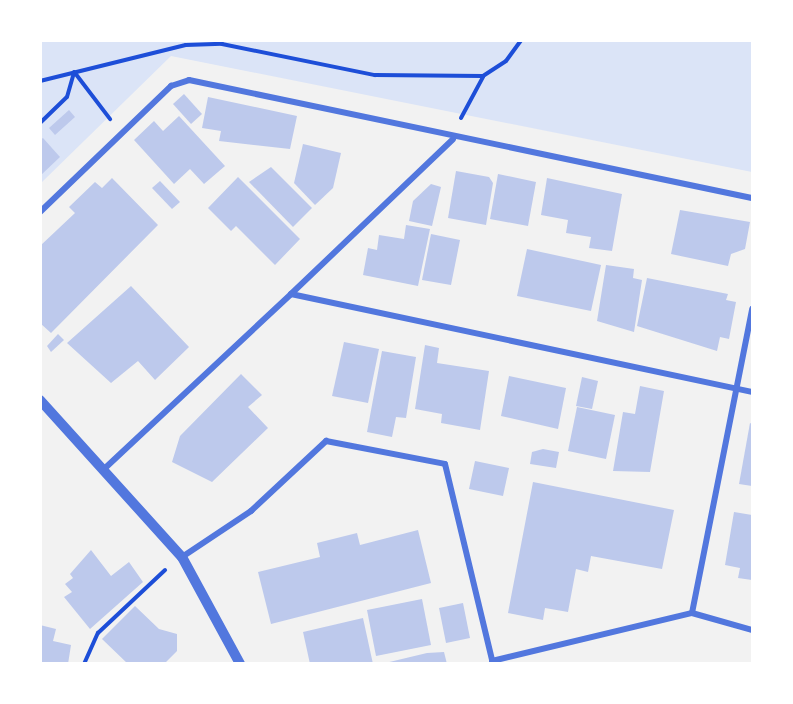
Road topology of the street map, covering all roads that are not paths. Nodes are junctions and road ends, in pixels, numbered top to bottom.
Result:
1 (453, 139) junction
2 (753, 198) edge
3 (40, 212) edge
4 (291, 294) junction
5 (753, 309) edge
6 (736, 389) junction
7 (753, 392) edge
8 (40, 400) edge
9 (103, 470) junction
10 (182, 557) junction
11 (692, 613) junction
12 (753, 630) edge
13 (492, 662) edge
14 (240, 663) edge

1 - 2 street
1 - 3 street
1 - 4 street
4 - 6 street
4 - 9 street
5 - 6 street
6 - 7 street
6 - 11 street
8 - 9 street
9 - 10 street
10 - 13 street
10 - 14 street
11 - 12 street
11 - 13 street

